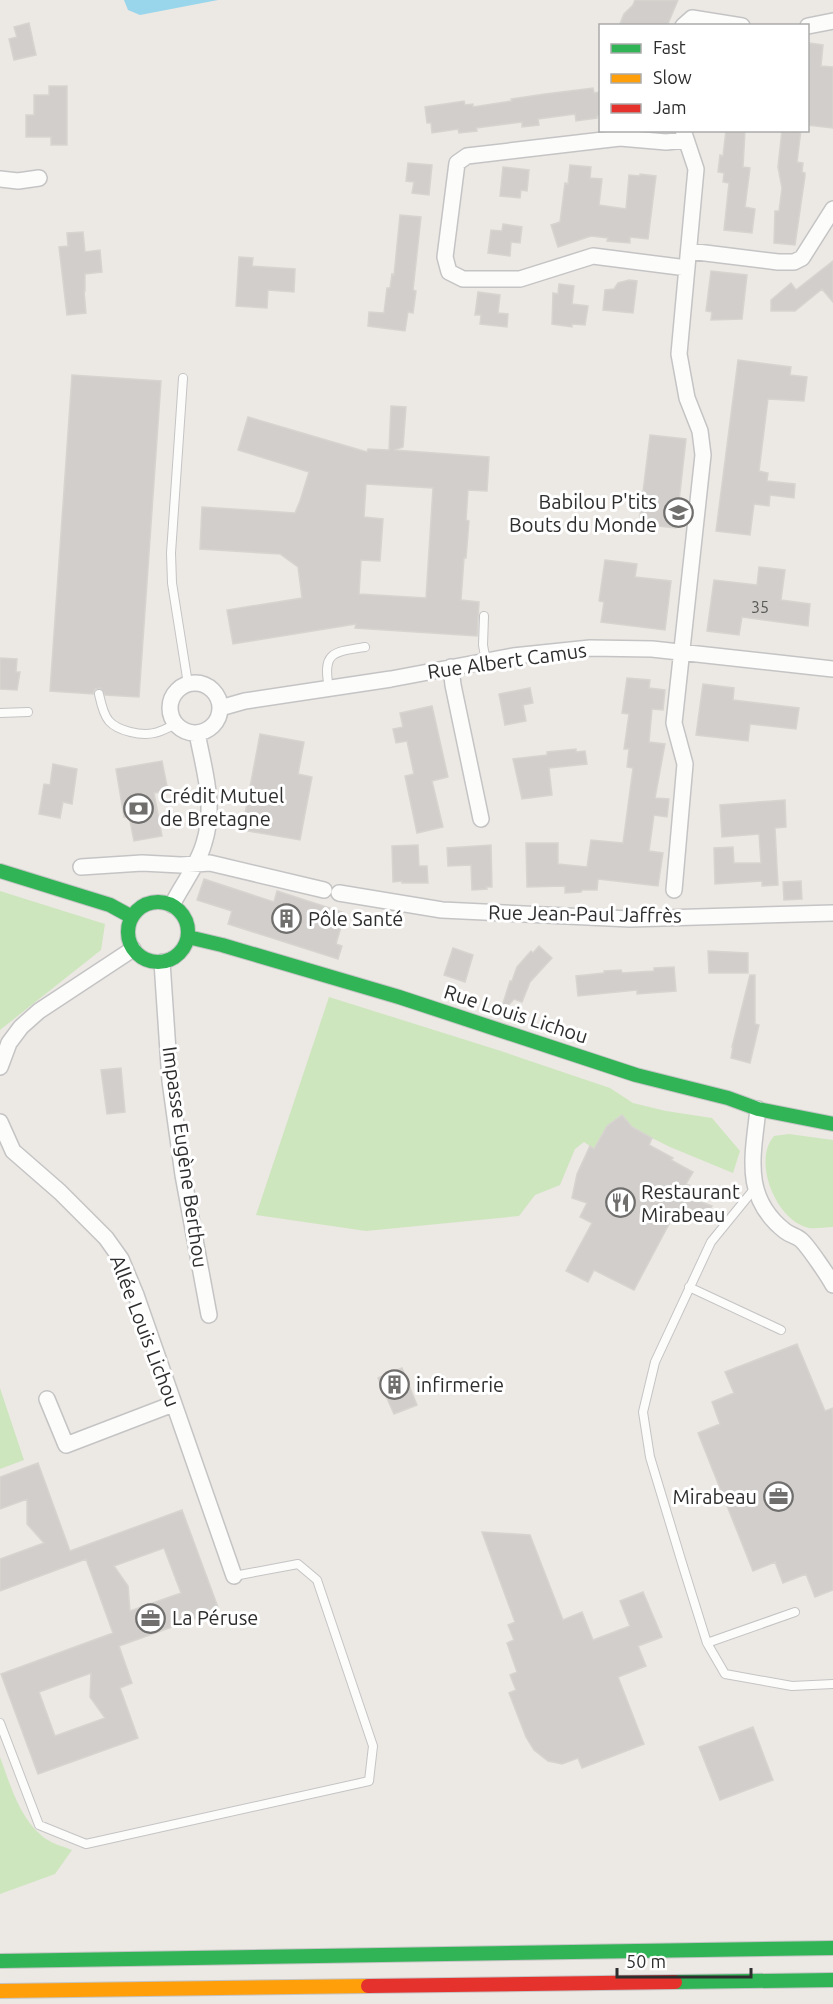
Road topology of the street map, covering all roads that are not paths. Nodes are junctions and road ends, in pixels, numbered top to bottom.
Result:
1 (833, 21) edge
2 (685, 24) edge
3 (730, 24) edge
4 (809, 26) edge
5 (685, 135) edge
6 (39, 178) dead end
7 (0, 179) edge
8 (833, 208) edge
9 (689, 251) junction
10 (687, 268) junction
11 (183, 378) dead end
12 (484, 616) dead end
13 (365, 647) dead end
14 (682, 652) junction
15 (486, 662) junction
16 (451, 667) junction
17 (833, 669) edge
18 (188, 684) junction
19 (328, 688) junction
20 (99, 694) dead end
21 (220, 708) junction
22 (28, 712) dead end
23 (0, 713) edge
24 (176, 724) junction
25 (197, 733) junction
26 (481, 819) dead end
27 (194, 864) junction
28 (81, 867) dead end
29 (0, 871) edge
30 (674, 890) dead end
31 (172, 905) junction
32 (833, 913) edge
33 (132, 917) junction
34 (188, 937) junction
35 (133, 949) junction
36 (162, 962) junction
37 (0, 1066) edge
38 (758, 1108) junction
39 (0, 1122) edge
40 (833, 1124) edge
41 (755, 1188) junction
42 (833, 1285) edge
43 (689, 1287) junction
44 (209, 1315) dead end
45 (781, 1330) dead end
46 (47, 1399) dead end
47 (173, 1404) junction
48 (234, 1576) joint
49 (795, 1612) dead end
50 (708, 1642) junction
51 (833, 1684) edge
52 (0, 1723) edge
53 (833, 1948) edge
54 (0, 1961) edge
55 (833, 1980) edge
56 (0, 1991) edge

1 - 4 street
2 - 3 street
5 - 9 street
5 - 10 street
6 - 7 street
8 - 9 street
9 - 10 street
10 - 14 street
11 - 18 lane
12 - 15 lane
13 - 19 lane
14 - 15 street, Rue Albert Camus
14 - 17 street, Rue Albert Camus
14 - 30 street
15 - 16 street, Rue Albert Camus
16 - 19 street, Rue Albert Camus
16 - 26 street
18 - 21 street
18 - 24 street
19 - 21 street, Rue Albert Camus
20 - 24 lane
21 - 25 street
22 - 23 lane
24 - 25 street
25 - 27 street
27 - 28 street, Rue Jean-Paul Jaffrès
27 - 31 street
27 - 32 street, Rue Jean-Paul Jaffrès
29 - 33 main road
31 - 33 main road
31 - 34 main road
33 - 35 main road
34 - 36 main road
34 - 38 main road, Rue Louis Lichou
35 - 36 main road
35 - 37 street
36 - 44 street, Impasse Eugène Berthou
38 - 40 main road, Rue Louis Lichou
38 - 41 street
39 - 47 street, Allée Louis Lichou
41 - 42 street
41 - 43 lane
43 - 45 lane
43 - 50 lane
46 - 47 street
47 - 48 street, Allée Louis Lichou
48 - 52 lane
49 - 50 lane
50 - 51 lane
53 - 54 main road
55 - 56 main road

